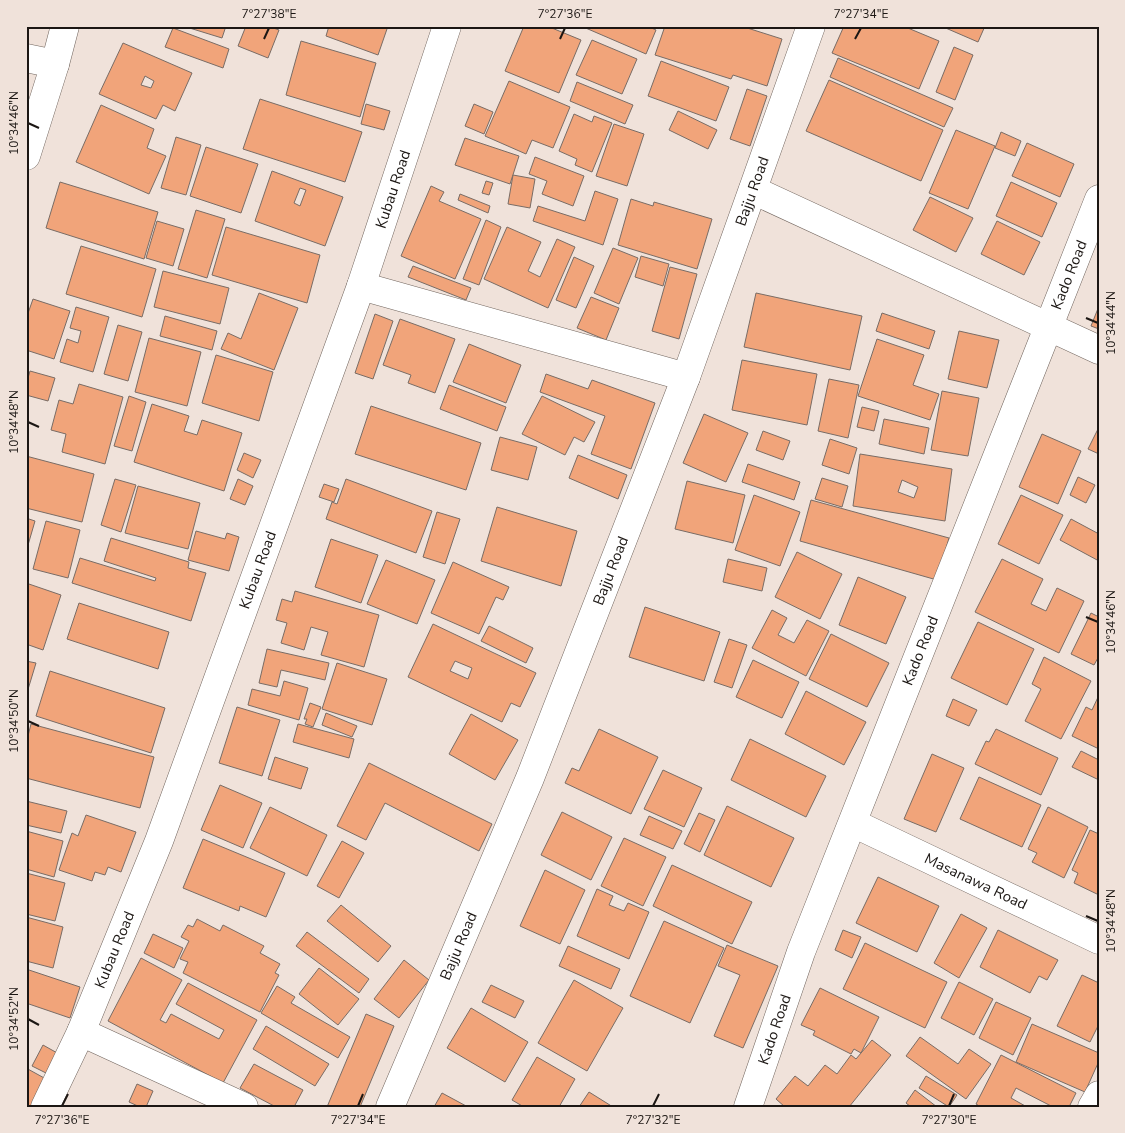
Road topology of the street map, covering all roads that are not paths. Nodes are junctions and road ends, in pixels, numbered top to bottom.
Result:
1 (65, 26) edge
2 (447, 26) edge
3 (811, 26) edge
4 (26, 58) edge
5 (55, 64) junction
6 (26, 156) edge
7 (753, 190) junction
8 (1099, 199) edge
9 (361, 286) junction
10 (1048, 327) junction
11 (1099, 350) edge
12 (686, 377) junction
13 (853, 823) junction
14 (1099, 940) edge
15 (81, 1032) junction
16 (1099, 1095) edge
17 (45, 1107) edge
18 (244, 1107) edge
19 (390, 1107) edge
20 (748, 1107) edge
21 (1092, 1107) edge

1 - 5 street
2 - 9 street, Kubau Road
3 - 7 street, Bajju Road
4 - 5 street
5 - 6 street
7 - 10 street
7 - 12 street, Bajju Road
8 - 10 street, Kado Road
9 - 12 street
9 - 15 street, Kubau Road
10 - 11 street
10 - 13 street, Kado Road
12 - 19 street, Bajju Road
13 - 14 street, Masanawa Road
13 - 20 street, Kado Road
15 - 17 street, Kubau Road
15 - 18 street
16 - 21 street

